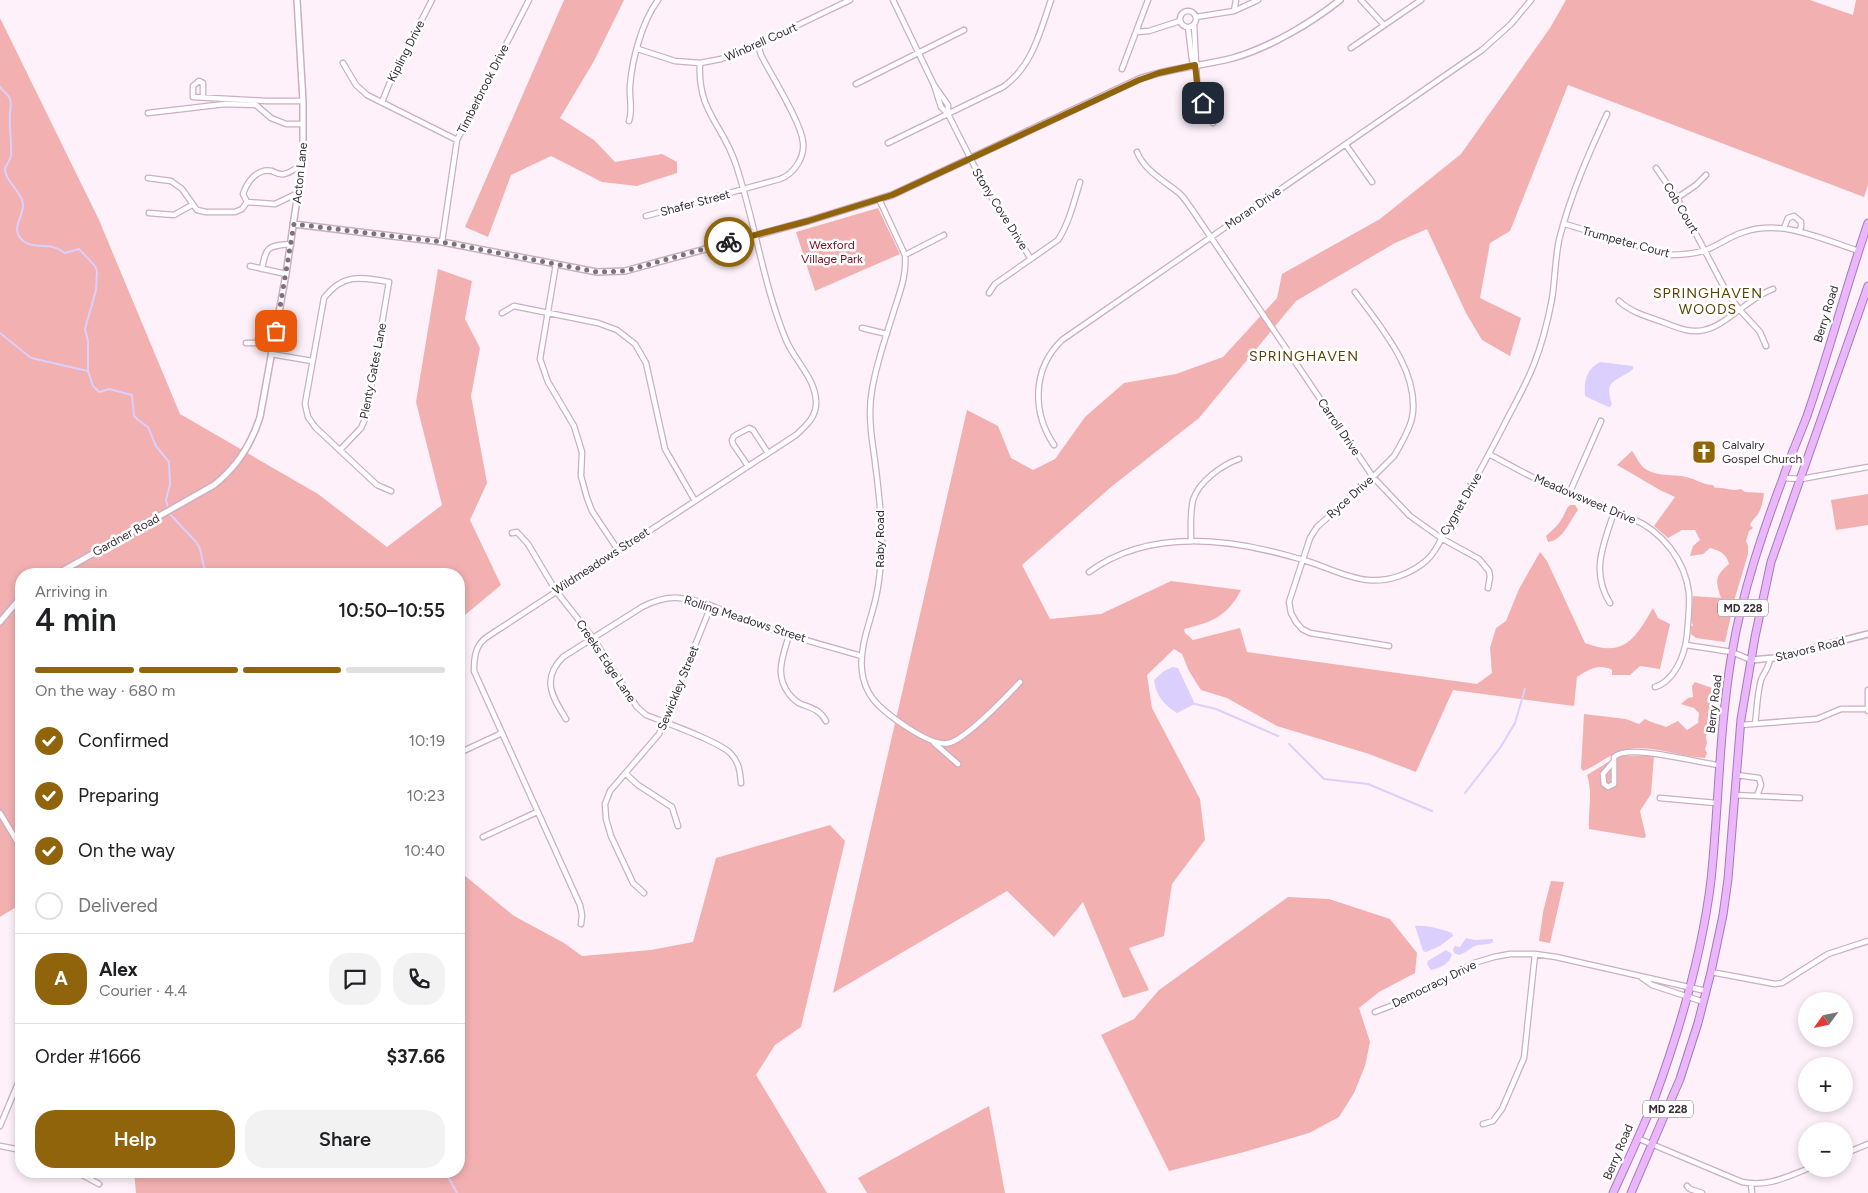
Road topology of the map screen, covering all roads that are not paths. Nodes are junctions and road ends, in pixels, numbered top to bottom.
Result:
1 (297, 0) edge
2 (432, 0) edge
3 (529, 0) edge
4 (658, 0) edge
5 (850, 0) edge
6 (893, 0) edge
7 (1051, 0) edge
8 (1148, 0) edge
9 (1236, 0) edge
10 (1258, 0) edge
11 (1340, 0) edge
12 (1361, 0) edge
13 (1421, 0) edge
14 (1531, 0) edge
15 (1234, 12) junction
16 (1196, 17) junction
17 (1180, 21) junction
18 (1194, 24) junction
19 (1384, 25) junction
20 (1188, 27) junction
21 (964, 30) dead end
22 (1137, 32) junction
23 (758, 44) junction
24 (1351, 48) dead end
25 (638, 49) junction
26 (918, 52) junction
27 (343, 63) dead end
28 (700, 63) junction
29 (1195, 65) junction
30 (1122, 69) dead end
31 (856, 84) dead end
32 (203, 97) dead end
33 (303, 101) junction
34 (382, 102) junction
35 (148, 113) dead end
36 (948, 114) junction
37 (1607, 114) dead end
38 (629, 121) dead end
39 (303, 124) junction
40 (1213, 124) dead end
41 (457, 140) junction
42 (888, 143) dead end
43 (1346, 145) junction
44 (1137, 152) dead end
45 (969, 158) junction
46 (302, 165) junction
47 (1656, 168) dead end
48 (1706, 175) dead end
49 (148, 178) dead end
50 (1080, 182) dead end
51 (1372, 182) dead end
52 (744, 190) junction
53 (298, 193) junction
54 (1677, 198) junction
55 (879, 199) junction
56 (247, 202) junction
57 (192, 204) junction
58 (148, 213) dead end
59 (646, 216) dead end
60 (1868, 223) edge
61 (294, 224) junction
62 (1565, 224) junction
63 (1784, 228) junction
64 (1799, 231) junction
65 (944, 234) dead end
66 (756, 235) junction
67 (1211, 238) junction
68 (442, 242) junction
69 (290, 244) junction
70 (1706, 250) junction
71 (1858, 251) junction
72 (905, 255) junction
73 (1031, 259) junction
74 (556, 264) junction
75 (250, 266) dead end
76 (262, 269) junction
77 (286, 274) junction
78 (1868, 286) edge
79 (1773, 289) dead end
80 (1355, 292) dead end
81 (989, 293) dead end
82 (1619, 301) dead end
83 (1739, 309) junction
84 (502, 313) dead end
85 (548, 314) junction
86 (862, 328) dead end
87 (276, 331) junction
88 (887, 334) junction
89 (246, 343) dead end
90 (258, 343) junction
91 (1766, 346) dead end
92 (273, 347) junction
93 (271, 354) junction
94 (312, 361) junction
95 (1601, 421) dead end
96 (1054, 445) dead end
97 (340, 450) junction
98 (768, 452) junction
99 (1489, 454) junction
100 (1239, 459) dead end
101 (748, 466) junction
102 (1868, 467) edge
103 (1373, 477) junction
104 (1783, 478) junction
105 (1801, 479) junction
106 (391, 491) dead end
107 (1569, 494) junction
108 (695, 501) junction
109 (169, 511) joint
110 (1614, 512) junction
111 (512, 533) dead end
112 (1441, 538) junction
113 (1191, 540) junction
114 (618, 550) junction
115 (1302, 559) junction
116 (68, 568) edge
117 (1089, 572) dead end
118 (1488, 588) dead end
119 (556, 591) junction
120 (1610, 603) dead end
121 (15, 604) edge
122 (711, 606) junction
123 (0, 622) edge
124 (1868, 634) edge
125 (789, 635) junction
126 (593, 638) junction
127 (1686, 645) junction
128 (1389, 646) dead end
129 (1732, 652) junction
130 (862, 656) junction
131 (1770, 659) junction
132 (1751, 660) junction
133 (1020, 682) dead end
134 (1655, 687) dead end
135 (1868, 690) edge
136 (1868, 710) edge
137 (566, 719) dead end
138 (826, 720) dead end
139 (664, 722) junction
140 (1755, 724) junction
141 (1740, 725) junction
142 (502, 733) junction
143 (931, 741) junction
144 (465, 750) edge
145 (1614, 761) junction
146 (958, 764) dead end
147 (1719, 765) junction
148 (626, 774) junction
149 (1735, 774) junction
150 (741, 783) dead end
151 (1734, 795) junction
152 (1757, 796) junction
153 (1660, 798) dead end
154 (1800, 798) dead end
155 (1716, 803) junction
156 (537, 812) junction
157 (0, 814) edge
158 (678, 826) dead end
159 (483, 837) dead end
160 (15, 838) edge
161 (644, 893) dead end
162 (581, 924) dead end
163 (1868, 942) edge
164 (1535, 954) junction
165 (1711, 972) junction
166 (1641, 977) junction
167 (1689, 988) junction
168 (1706, 991) junction
169 (1687, 996) junction
170 (1704, 1002) junction
171 (1375, 1012) dead end
172 (15, 1090) edge
173 (1483, 1124) dead end
174 (0, 1126) edge
175 (1637, 1138) junction
176 (1868, 1144) edge
177 (1652, 1145) junction
178 (0, 1146) edge
179 (15, 1149) edge
180 (1853, 1150) edge
181 (1798, 1172) edge
182 (88, 1178) edge
183 (99, 1184) dead end
184 (1751, 1184) junction
185 (1687, 1186) dead end
186 (1613, 1193) edge
187 (1630, 1193) edge
188 (1702, 1193) edge
189 (1752, 1193) edge

1 - 33 street, Acton Lane
2 - 34 street, Kipling Drive
3 - 41 street, Timberbrook Drive
4 - 25 street
5 - 23 street, Winbrell Court
6 - 26 street, Stony Cove Drive
7 - 36 street
8 - 22 street
9 - 15 street
10 - 15 street
11 - 29 street
12 - 19 street
13 - 19 street
14 - 43 street, Moran Drive
15 - 16 street
16 - 17 street
16 - 18 street
17 - 20 street
17 - 22 street
18 - 20 street
18 - 29 street
19 - 24 street
20 - 29 street
21 - 26 street
22 - 30 street
23 - 28 street, Winbrell Court
23 - 52 street, Shafer Street
25 - 28 street, Winbrell Court
25 - 38 street
26 - 31 street
26 - 36 street, Stony Cove Drive
27 - 34 street
28 - 52 street, Wildmeadows Street
29 - 40 street
29 - 45 street
32 - 33 street
33 - 39 street, Acton Lane
34 - 41 street
35 - 39 street
36 - 42 street
36 - 45 street, Stony Cove Drive
37 - 62 street, Cygnet Drive
39 - 46 street, Acton Lane
41 - 68 street, Timberbrook Drive
43 - 51 street
43 - 67 street, Moran Drive
44 - 67 street, Carroll Drive
45 - 55 street
45 - 73 street, Stony Cove Drive
46 - 53 street, Acton Lane
46 - 56 street
47 - 54 street, Cob Court
48 - 54 street
49 - 57 street
50 - 73 street
52 - 59 street, Shafer Street
52 - 66 street, Wildmeadows Street
53 - 56 street
53 - 61 street, Acton Lane
54 - 70 street, Cob Court
55 - 66 street
55 - 72 street, Raby Road
56 - 57 street
57 - 58 street
60 - 71 highway, Berry Road / MD 228
61 - 68 street
61 - 69 street, Acton Lane
62 - 70 street, Trumpeter Court
62 - 99 street, Cygnet Drive
63 - 64 street, Trumpeter Court
63 - 64 street
63 - 70 street, Trumpeter Court
64 - 71 street, Trumpeter Court
65 - 72 street
66 - 74 street
66 - 98 street, Wildmeadows Street
67 - 96 street, Moran Drive
67 - 103 street, Carroll Drive
68 - 74 street
69 - 76 street
69 - 77 street, Acton Lane
70 - 83 street, Cob Court
71 - 104 highway, Berry Road / MD 228
72 - 88 street, Raby Road
73 - 81 street
74 - 85 street
75 - 76 street
76 - 77 street
77 - 87 street, Acton Lane
78 - 105 highway, MD 228
79 - 83 street
80 - 103 street, Ryce Drive
82 - 83 street
83 - 91 street, Cob Court
84 - 85 street
85 - 108 street
85 - 114 street
86 - 88 street
87 - 90 street
87 - 92 street, Acton Lane
88 - 130 street, Raby Road
89 - 90 street
90 - 92 street
92 - 93 street, Acton Lane
93 - 94 street
93 - 109 street, Acton Lane
94 - 97 street
94 - 97 street, Plenty Gates Lane
95 - 107 street
97 - 106 street
98 - 101 street, Wildmeadows Street
98 - 101 street
99 - 107 street, Meadowsweet Drive
99 - 112 street, Cygnet Drive
100 - 113 street
101 - 108 street, Wildmeadows Street
102 - 105 street
103 - 112 street, Carroll Drive
103 - 115 street, Ryce Drive
104 - 105 street
104 - 129 highway, Berry Road / MD 228
105 - 132 highway, MD 228
107 - 110 street, Meadowsweet Drive
108 - 114 street, Wildmeadows Street
109 - 116 street, Gardner Road
110 - 120 street
110 - 127 street, Meadowsweet Drive
111 - 119 street, Creeks Edge Lane
112 - 115 street, Cygnet Drive
112 - 118 street, Carroll Drive
113 - 115 street, Cygnet Drive
113 - 117 street, Cygnet Drive
114 - 119 street, Wildmeadows Street
115 - 128 street, Ryce Drive
119 - 126 street, Creeks Edge Lane
119 - 142 street, Wildmeadows Street
121 - 123 street
122 - 125 street, Rolling Meadows Street
122 - 126 street, Rolling Meadows Street
122 - 139 street, Sewickley Street
124 - 131 street, Stavors Road
125 - 130 street, Rolling Meadows Street
125 - 138 street
126 - 137 street, Rolling Meadows Street
126 - 139 street, Creeks Edge Lane
127 - 129 street
127 - 134 street, Meadowsweet Drive
129 - 132 street
129 - 147 highway, Berry Road / MD 228
130 - 143 street, Raby Road
131 - 132 street, Stavors Road
131 - 140 street
132 - 141 highway, MD 228
133 - 143 street
135 - 136 street
136 - 140 street
139 - 148 street, Sewickley Street
139 - 150 street, Creeks Edge Lane
140 - 141 street
141 - 149 highway, MD 228
142 - 144 street
142 - 156 street, Wildmeadows Street
143 - 146 street, Raby Road
145 - 145 street
145 - 147 street
147 - 155 highway, Berry Road / MD 228
148 - 158 street
148 - 161 street, Sewickley Street
149 - 151 highway, MD 228
149 - 152 street
151 - 152 street
151 - 165 highway, MD 228
152 - 154 street
153 - 155 street
155 - 167 highway, Berry Road / MD 228
156 - 159 street
156 - 162 street, Wildmeadows Street
157 - 160 street
163 - 165 street
164 - 166 street, Democracy Drive
164 - 171 street, Democracy Drive
164 - 173 street
165 - 168 highway, MD 228
166 - 167 street, Democracy Drive
166 - 169 street, Democracy Drive
167 - 168 street, Democracy Drive
167 - 169 highway, Berry Road / MD 228
168 - 170 highway, MD 228
169 - 170 street, Democracy Drive
169 - 175 highway, Berry Road / MD 228
170 - 177 highway, MD 228
172 - 174 street
175 - 177 street
175 - 186 highway, Berry Road / MD 228
176 - 180 street
177 - 184 street
177 - 187 highway, MD 228
178 - 179 street
181 - 184 street
182 - 183 street
184 - 189 street
185 - 188 street

